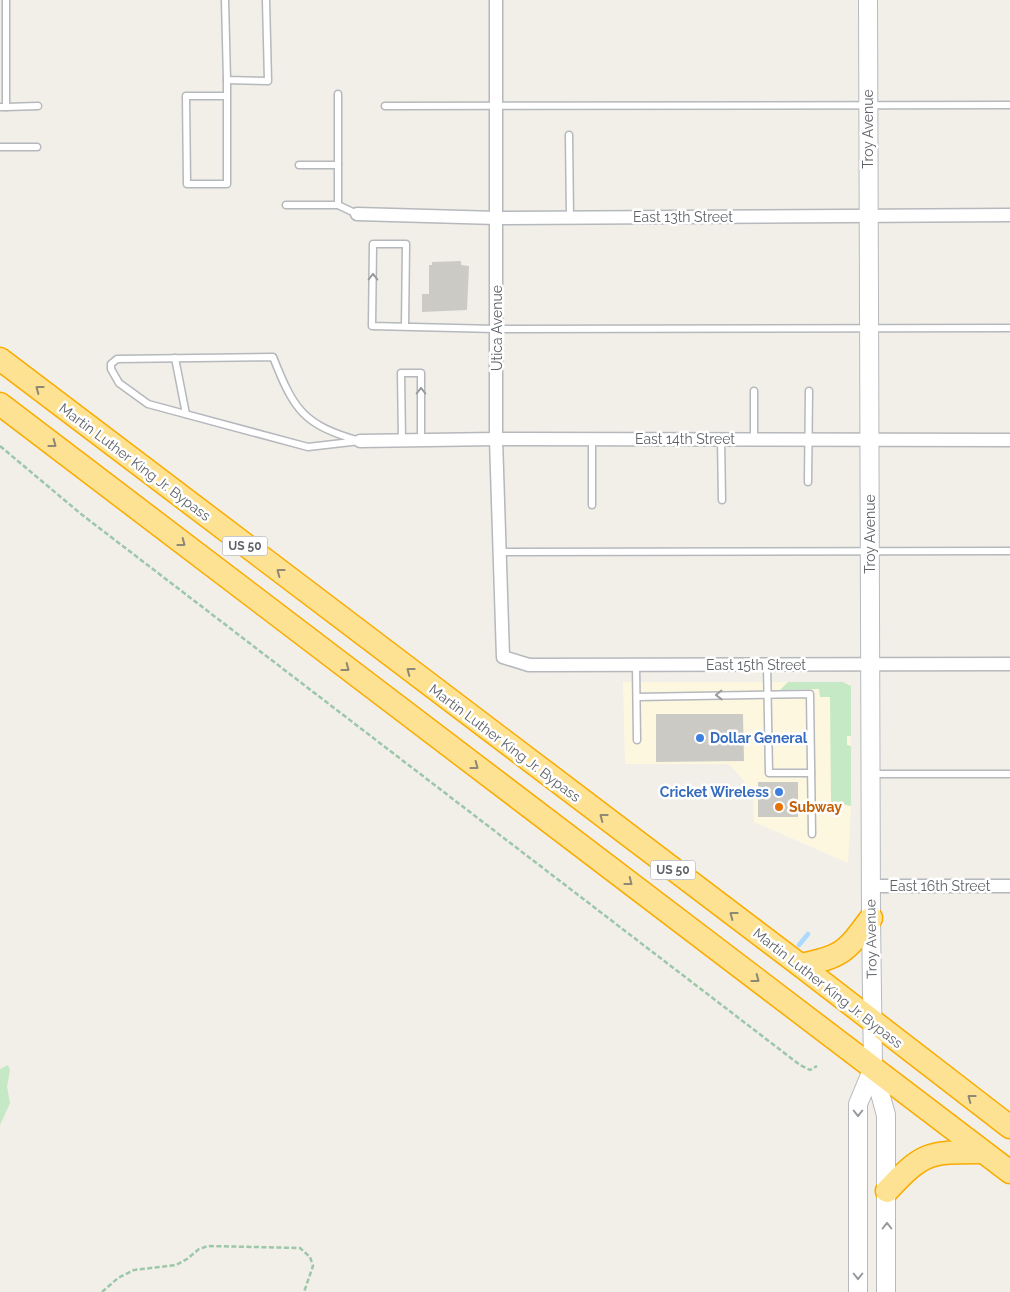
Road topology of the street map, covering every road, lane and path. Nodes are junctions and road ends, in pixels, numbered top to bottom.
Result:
1 (6, 0) edge
2 (226, 0) edge
3 (266, 0) edge
4 (496, 0) edge
5 (868, 0) edge
6 (227, 80) junction
7 (338, 94) dead end
8 (227, 96) junction
9 (868, 105) junction
10 (1010, 105) edge
11 (38, 106) dead end
12 (385, 106) dead end
13 (496, 106) junction
14 (3, 107) edge
15 (569, 135) dead end
16 (37, 146) dead end
17 (0, 147) edge
18 (299, 165) dead end
19 (338, 165) junction
20 (286, 205) dead end
21 (338, 205) junction
22 (357, 214) joint
23 (868, 216) junction
24 (1010, 216) edge
25 (497, 218) junction
26 (570, 218) junction
27 (405, 327) junction
28 (869, 328) junction
29 (1010, 328) edge
30 (496, 329) junction
31 (175, 358) junction
32 (0, 360) edge
33 (754, 391) dead end
34 (809, 391) dead end
35 (0, 404) edge
36 (186, 414) junction
37 (496, 439) junction
38 (592, 439) junction
39 (721, 439) junction
40 (754, 439) junction
41 (808, 439) junction
42 (870, 439) junction
43 (402, 440) junction
44 (421, 440) junction
45 (1010, 440) edge
46 (360, 441) junction
47 (0, 446) edge
48 (808, 482) dead end
49 (722, 500) dead end
50 (592, 505) dead end
51 (1010, 551) edge
52 (500, 552) junction
53 (870, 552) junction
54 (503, 657) joint
55 (1010, 664) edge
56 (636, 665) junction
57 (767, 665) junction
58 (871, 665) junction
59 (767, 695) junction
60 (637, 697) junction
61 (637, 740) dead end
62 (811, 773) junction
63 (870, 774) junction
64 (1010, 774) edge
65 (812, 834) dead end
66 (870, 886) junction
67 (1010, 886) edge
68 (870, 918) junction
69 (800, 965) junction
70 (873, 1022) junction
71 (817, 1066) dead end
72 (873, 1068) junction
73 (1010, 1128) edge
74 (983, 1152) junction
75 (1010, 1172) edge
76 (887, 1191) junction
77 (102, 1292) edge
78 (304, 1292) edge
79 (858, 1292) edge
80 (886, 1292) edge

1 - 14 lane
2 - 6 lane
3 - 6 lane
4 - 13 street, Utica Avenue
5 - 9 street, Troy Avenue
6 - 8 lane
7 - 19 lane
8 - 8 lane
9 - 10 lane
9 - 13 lane
9 - 23 street, Troy Avenue
11 - 14 lane
12 - 13 lane
13 - 25 street, Utica Avenue
15 - 26 lane
16 - 17 lane
18 - 19 lane
19 - 21 lane
20 - 21 lane
21 - 22 lane
22 - 25 street, East 13th Street
23 - 24 street, East 13th Street
23 - 26 street, East 13th Street
23 - 28 street, Troy Avenue
25 - 26 street, East 13th Street
25 - 30 street, Utica Avenue
27 -> 27 lane
27 - 30 lane
28 - 29 lane
28 - 30 lane
28 - 42 street, Troy Avenue
30 - 37 street, Utica Avenue
31 - 36 lane
31 - 36 lane
31 - 46 lane
69 -> 32 highway, Martin Luther King Jr. Bypass / US 50
33 - 40 lane
34 - 41 lane
35 -> 72 highway, US 50
36 - 46 lane
37 - 38 street, East 14th Street
37 - 44 street, East 14th Street
37 - 52 street, Utica Avenue
38 - 39 street, East 14th Street
38 - 50 lane
39 - 40 street, East 14th Street
39 - 49 lane
40 - 41 street, East 14th Street
41 - 42 street, East 14th Street
41 - 48 lane
42 - 45 street, East 14th Street
42 - 53 street, Troy Avenue
43 - 44 street, East 14th Street
44 -> 43 lane
43 - 46 street, East 14th Street
47 - 71 path
51 - 53 lane
52 - 53 lane
52 - 54 street, Utica Avenue
53 - 58 street, Troy Avenue
54 - 56 street, East 15th Street
55 - 58 street, East 15th Street
56 - 57 street, East 15th Street
56 - 60 lane
57 - 58 street, East 15th Street
57 - 59 lane
58 - 63 street, Troy Avenue
59 -> 60 lane
59 - 62 lane
59 - 62 lane
60 - 61 lane
62 - 65 lane
63 - 64 lane
63 - 66 street, Troy Avenue
66 - 67 street, East 16th Street
66 - 68 street, Troy Avenue
68 - 69 highway
68 - 70 street, Troy Avenue
69 - 70 highway, Martin Luther King Jr. Bypass / US 50
70 - 72 street, Troy Avenue
73 -> 70 highway, Martin Luther King Jr. Bypass / US 50
72 - 74 highway, US 50
72 - 76 street, Troy Avenue
72 -> 79 street, Troy Avenue
74 - 75 highway, US 50
74 - 76 highway
80 -> 76 street, Troy Avenue
77 - 78 path

